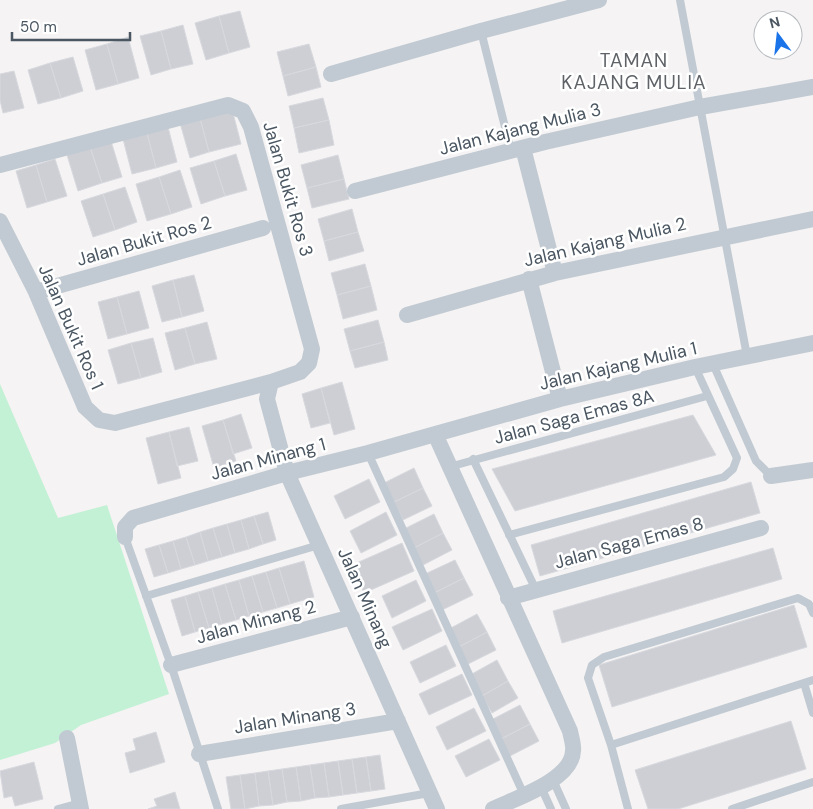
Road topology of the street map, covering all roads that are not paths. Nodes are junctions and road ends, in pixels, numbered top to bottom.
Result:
1 (599, 0) edge
2 (680, 0) edge
3 (481, 31) junction
4 (331, 74) dead end
5 (813, 87) edge
6 (700, 107) junction
7 (517, 150) junction
8 (0, 165) edge
9 (355, 190) dead end
10 (813, 218) edge
11 (0, 221) edge
12 (263, 228) dead end
13 (723, 236) junction
14 (555, 273) junction
15 (529, 279) junction
16 (36, 292) junction
17 (407, 315) dead end
18 (813, 343) edge
19 (747, 356) junction
20 (713, 364) junction
21 (694, 367) junction
22 (263, 384) junction
23 (707, 396) junction
24 (560, 399) junction
25 (435, 434) junction
26 (368, 453) junction
27 (473, 459) junction
28 (449, 466) junction
29 (813, 470) edge
30 (287, 473) junction
31 (771, 476) joint
32 (761, 528) dead end
33 (509, 535) junction
34 (125, 537) joint
35 (320, 544) junction
36 (536, 590) junction
37 (146, 596) junction
38 (508, 598) junction
39 (813, 613) edge
40 (352, 617) junction
41 (171, 665) junction
42 (813, 680) edge
43 (804, 684) junction
44 (813, 713) edge
45 (398, 722) junction
46 (66, 738) dead end
47 (611, 745) junction
48 (199, 754) junction
49 (813, 782) edge
50 (547, 783) junction
51 (429, 793) junction
52 (524, 794) junction
53 (80, 806) edge
54 (58, 809) edge
55 (218, 809) edge
56 (341, 809) edge
57 (437, 809) edge
58 (493, 809) edge
59 (551, 809) edge
60 (566, 809) edge
61 (628, 809) edge
62 (732, 809) edge

1 - 3 street
2 - 6 lane
3 - 4 street
3 - 7 lane
5 - 6 street, Jalan Kajang Mulia 3
6 - 7 street, Jalan Kajang Mulia 3
6 - 13 lane
7 - 9 street, Jalan Kajang Mulia 3
7 - 14 street
8 - 22 street, Jalan Bukit Ros 3
10 - 13 street, Jalan Kajang Mulia 2
11 - 16 street, Jalan Bukit Ros 1
12 - 16 street, Jalan Bukit Ros 2
13 - 14 street, Jalan Kajang Mulia 2
13 - 19 lane
14 - 15 street, Jalan Kajang Mulia 2
15 - 17 street, Jalan Kajang Mulia 2
15 - 24 street
16 - 22 street, Jalan Bukit Ros 1
18 - 19 street, Jalan Kajang Mulia 1
19 - 20 street, Jalan Kajang Mulia 1
20 - 21 street, Jalan Kajang Mulia 1
20 - 31 lane
21 - 23 lane
21 - 24 street, Jalan Kajang Mulia 1
22 - 30 street, Jalan Minang
23 - 27 lane, Jalan Saga Emas 8A
23 - 33 lane
24 - 25 street, Jalan Kajang Mulia 1
25 - 26 street, Jalan Minang 1
25 - 28 street
26 - 30 street, Jalan Minang 1
26 - 52 lane
27 - 28 lane, Jalan Saga Emas 8A
27 - 33 lane
28 - 38 street
29 - 31 street
30 - 34 street, Jalan Minang 1
30 - 35 street, Jalan Minang
32 - 36 street, Jalan Saga Emas 8
33 - 36 lane
34 - 37 lane
35 - 37 lane
35 - 40 street, Jalan Minang
36 - 38 street, Jalan Saga Emas 8
37 - 41 lane
38 - 50 street
39 - 47 lane
40 - 41 street, Jalan Minang 2
40 - 45 street, Jalan Minang
41 - 48 lane
42 - 43 lane
43 - 44 lane
43 - 47 lane
45 - 48 street, Jalan Minang 3
45 - 51 street, Jalan Minang
46 - 53 street
47 - 61 lane
48 - 55 lane
49 - 62 lane
50 - 52 street
50 - 59 lane
50 - 60 lane
51 - 56 lane
51 - 57 street, Jalan Minang
52 - 58 street
53 - 54 lane

